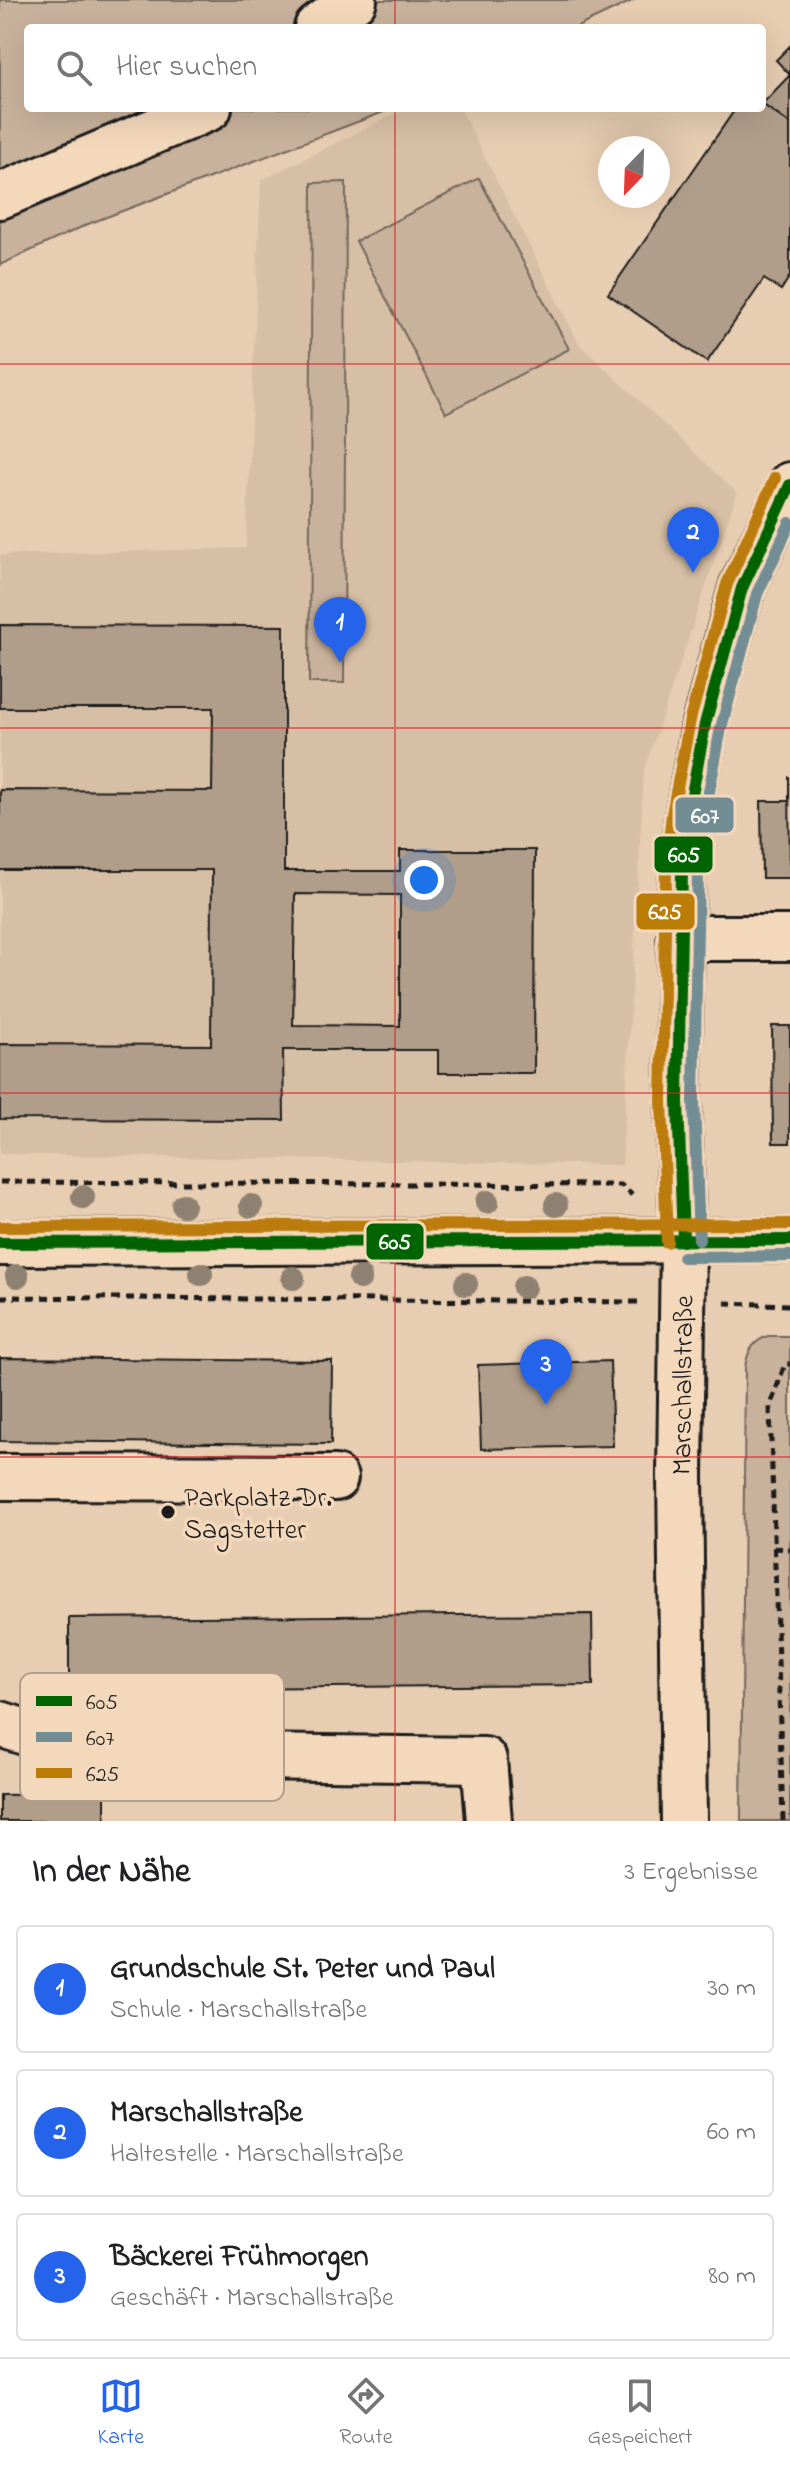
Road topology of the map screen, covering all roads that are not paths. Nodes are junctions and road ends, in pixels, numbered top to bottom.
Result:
1 (354, 0) edge
2 (322, 24) edge
3 (200, 112) edge
4 (0, 196) edge
5 (790, 485) edge
6 (680, 938) junction
7 (790, 938) edge
8 (790, 1240) edge
9 (683, 1241) junction
10 (0, 1243) edge
11 (0, 1477) edge
12 (335, 1478) dead end
13 (0, 1724) edge
14 (20, 1730) edge
15 (284, 1757) edge
16 (489, 1821) edge
17 (684, 1821) edge

1 - 2 street
3 - 4 street
5 - 6 street, Marschallstraße
6 - 7 street
6 - 9 street, Marschallstraße
8 - 9 street
9 - 10 street
9 - 17 street, Marschallstraße
11 - 12 street
13 - 14 street
15 - 16 street

